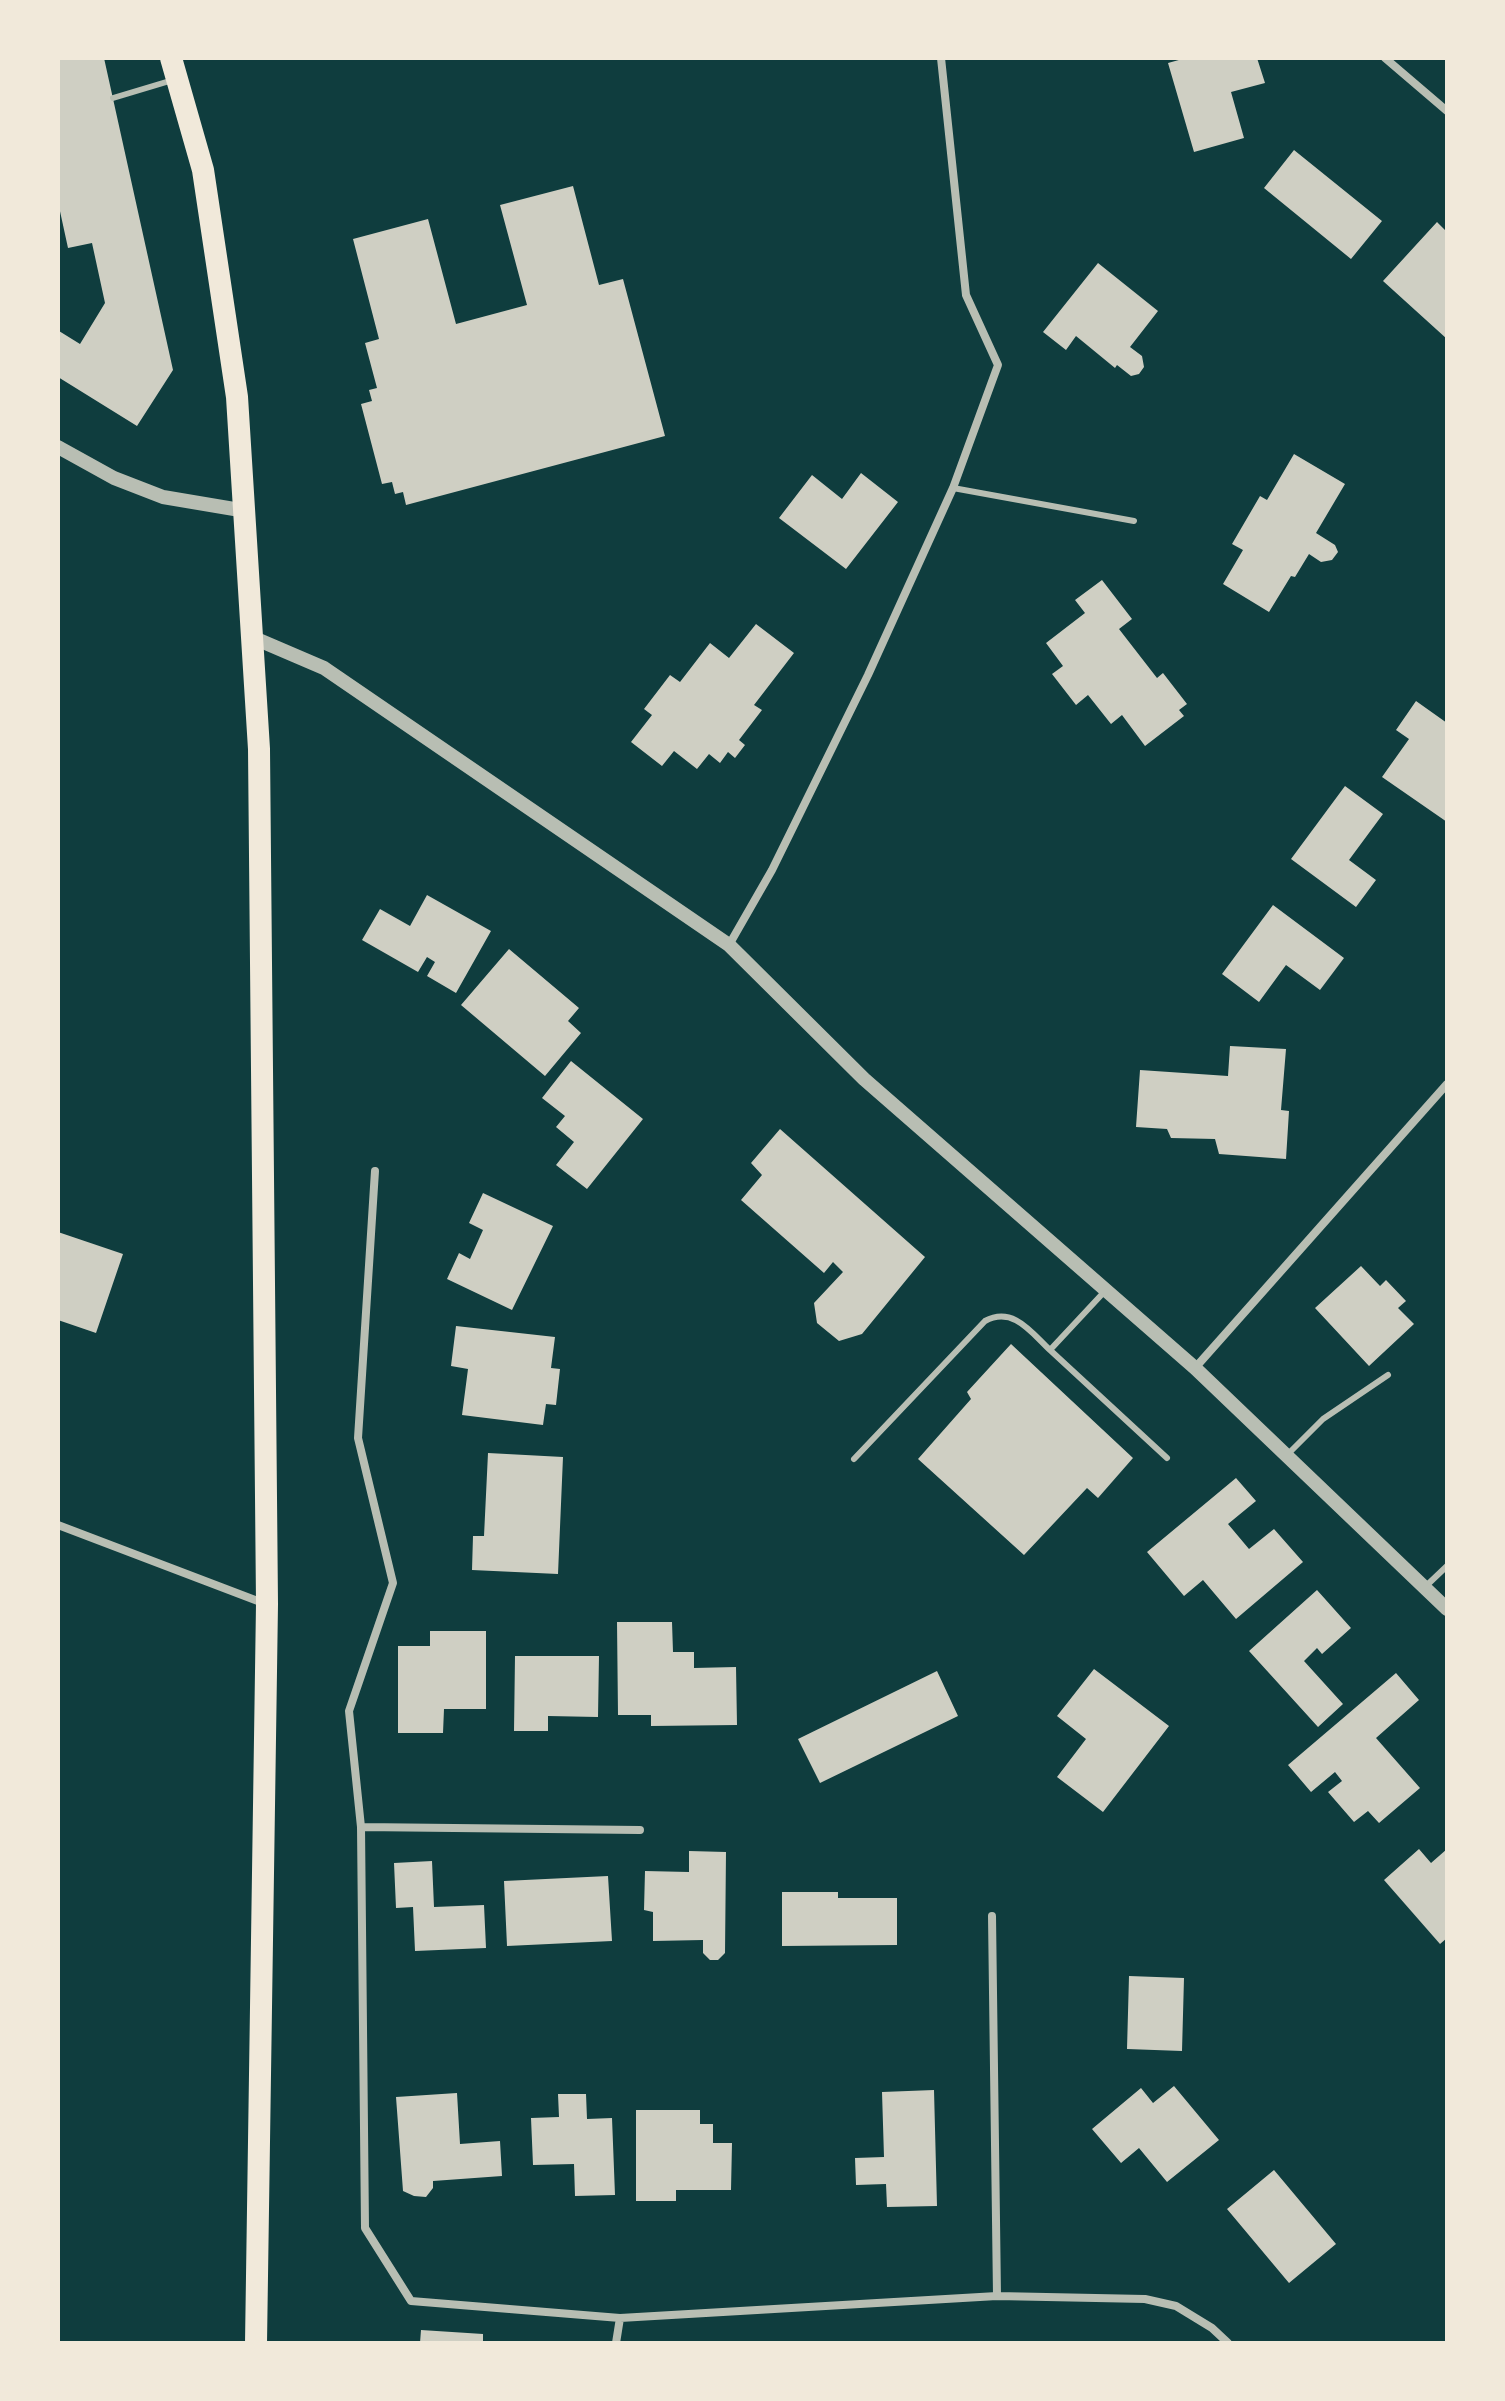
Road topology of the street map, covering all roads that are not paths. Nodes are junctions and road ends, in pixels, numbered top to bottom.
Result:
1 (941, 58) edge
2 (1385, 58) edge
3 (174, 69) edge
4 (113, 98) dead end
5 (1447, 111) edge
6 (58, 447) edge
7 (953, 488) junction
8 (246, 511) junction
9 (1134, 521) dead end
10 (254, 638) junction
11 (729, 945) junction
12 (1447, 1084) edge
13 (375, 1171) dead end
14 (1105, 1291) junction
15 (1050, 1350) junction
16 (1195, 1368) junction
17 (1388, 1375) dead end
18 (1287, 1455) junction
19 (1167, 1458) dead end
20 (854, 1459) dead end
21 (58, 1525) edge
22 (1447, 1566) edge
23 (1426, 1586) junction
24 (267, 1604) junction
25 (1447, 1609) edge
26 (361, 1827) junction
27 (640, 1830) dead end
28 (992, 1916) dead end
29 (997, 2296) junction
30 (620, 2318) junction
31 (256, 2343) edge
32 (616, 2343) edge
33 (1228, 2343) edge

1 - 7 street
2 - 5 street
3 - 4 lane
3 - 8 highway
6 - 8 street
7 - 9 lane
7 - 11 street
8 - 10 highway
10 - 11 street
10 - 24 highway
11 - 14 street
12 - 16 street
13 - 26 street
14 - 15 lane
14 - 16 street
15 - 19 lane
15 - 20 lane
16 - 18 street
17 - 18 lane
18 - 23 street
21 - 24 street
22 - 23 lane
23 - 25 street
24 - 31 highway
26 - 27 street
26 - 30 street
28 - 29 street
29 - 30 street
29 - 33 street
30 - 32 street

